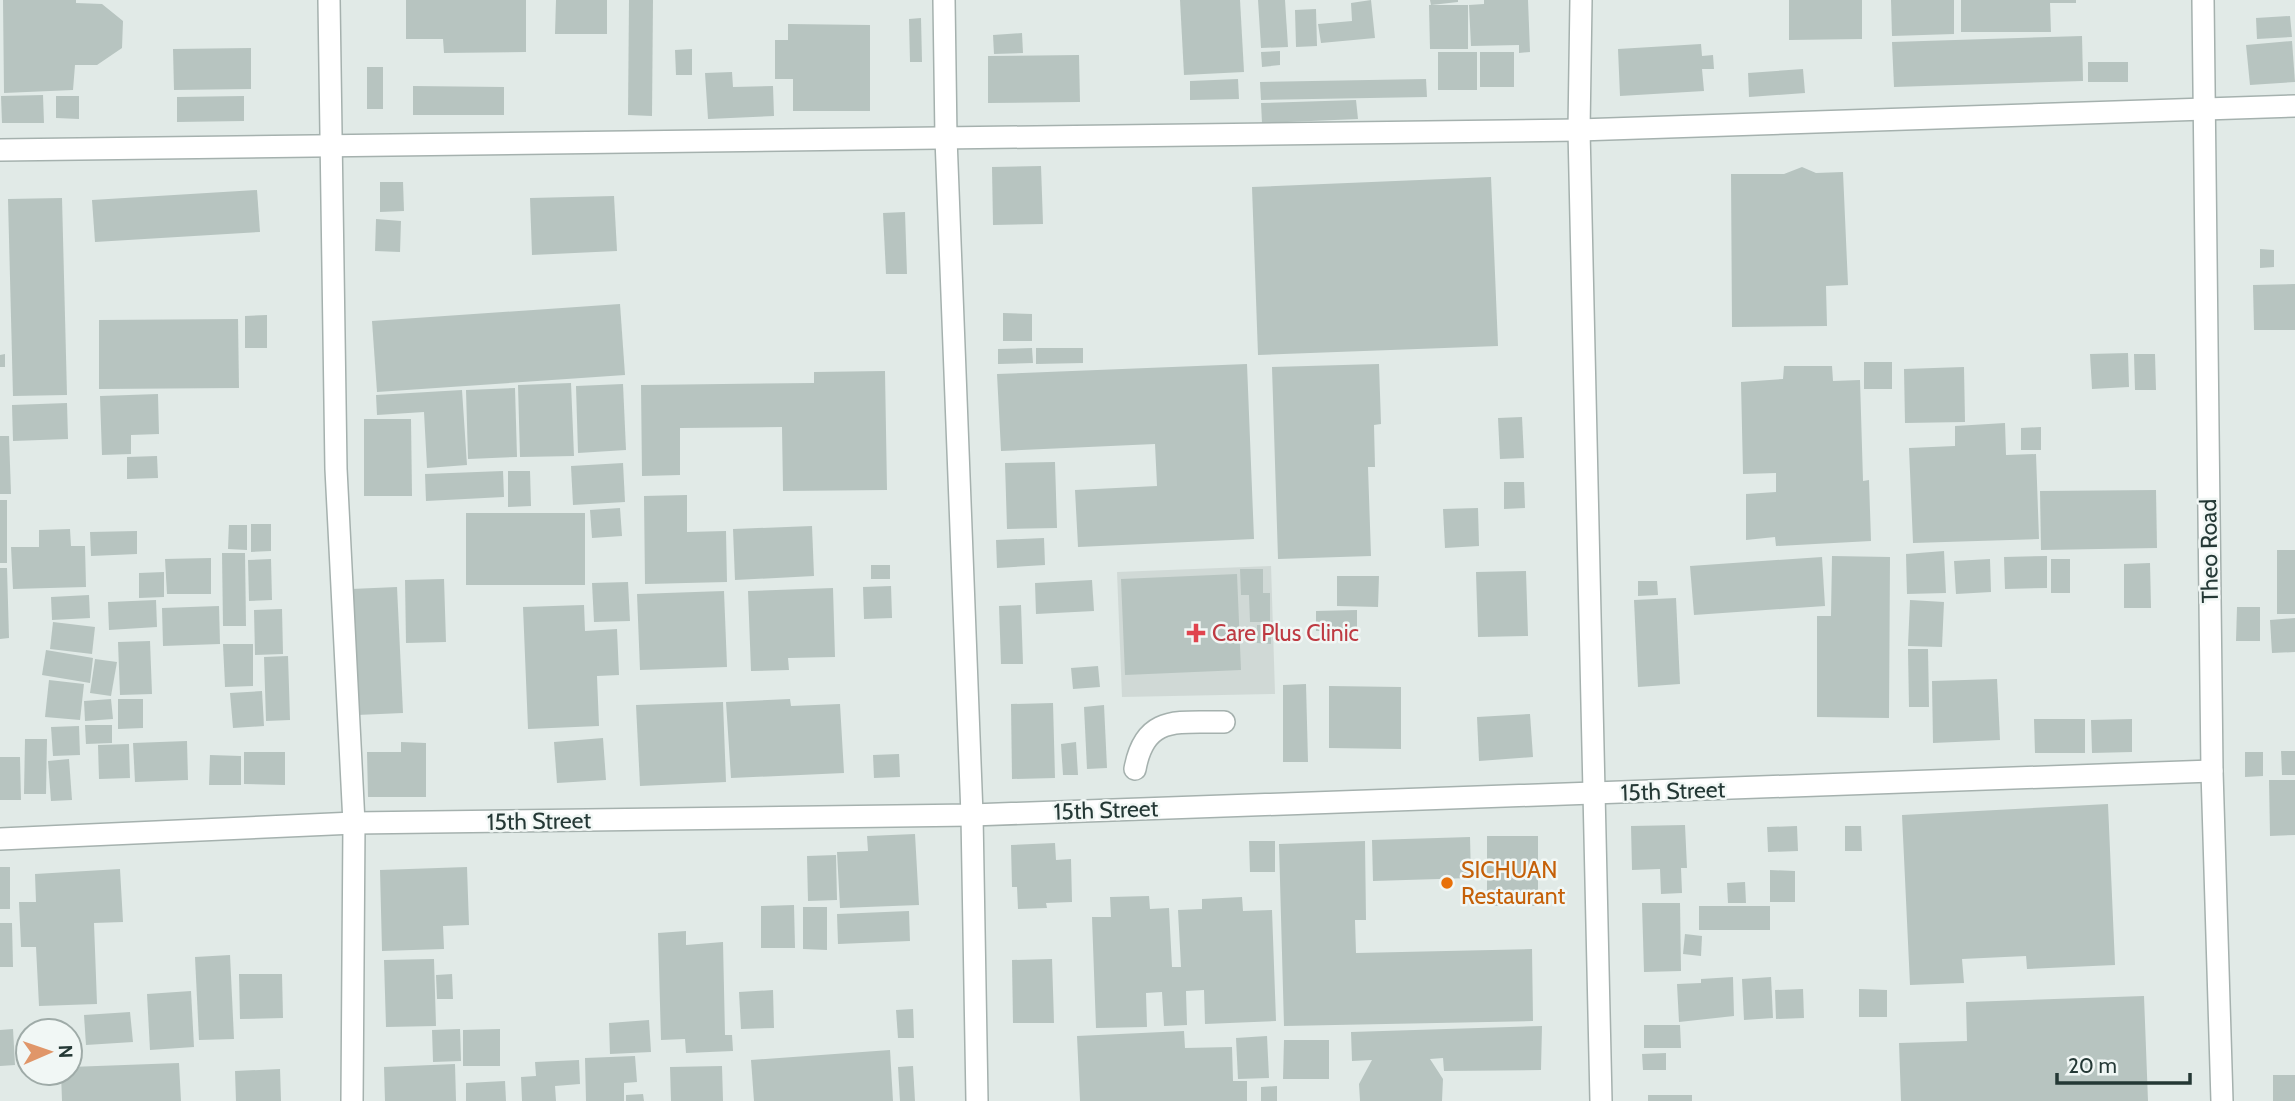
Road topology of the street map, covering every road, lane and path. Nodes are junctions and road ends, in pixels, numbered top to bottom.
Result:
1 (329, 0) edge
2 (944, 0) edge
3 (1581, 0) edge
4 (2203, 0) edge
5 (2295, 106) edge
6 (2203, 108) junction
7 (1579, 130) junction
8 (946, 138) junction
9 (330, 144) junction
10 (0, 150) edge
11 (1224, 722) dead end
12 (1135, 769) dead end
13 (2212, 771) junction
14 (1595, 794) junction
15 (972, 815) junction
16 (355, 823) junction
17 (0, 839) edge
18 (352, 1101) edge
19 (976, 1101) edge
20 (1601, 1101) edge
21 (2222, 1101) edge

1 - 9 street
2 - 8 street
3 - 7 street
4 - 6 street, Theo Road
5 - 6 street
6 - 7 street
6 - 13 street, Theo Road
7 - 8 street
7 - 14 street
8 - 9 street
8 - 15 street
9 - 10 street
9 - 16 street
11 - 12 street
13 - 14 street, 15th Street
13 - 21 street, Theo Road
14 - 15 street, 15th Street
14 - 20 street
15 - 16 street, 15th Street
15 - 19 street
16 - 17 street, 15th Street
16 - 18 street

